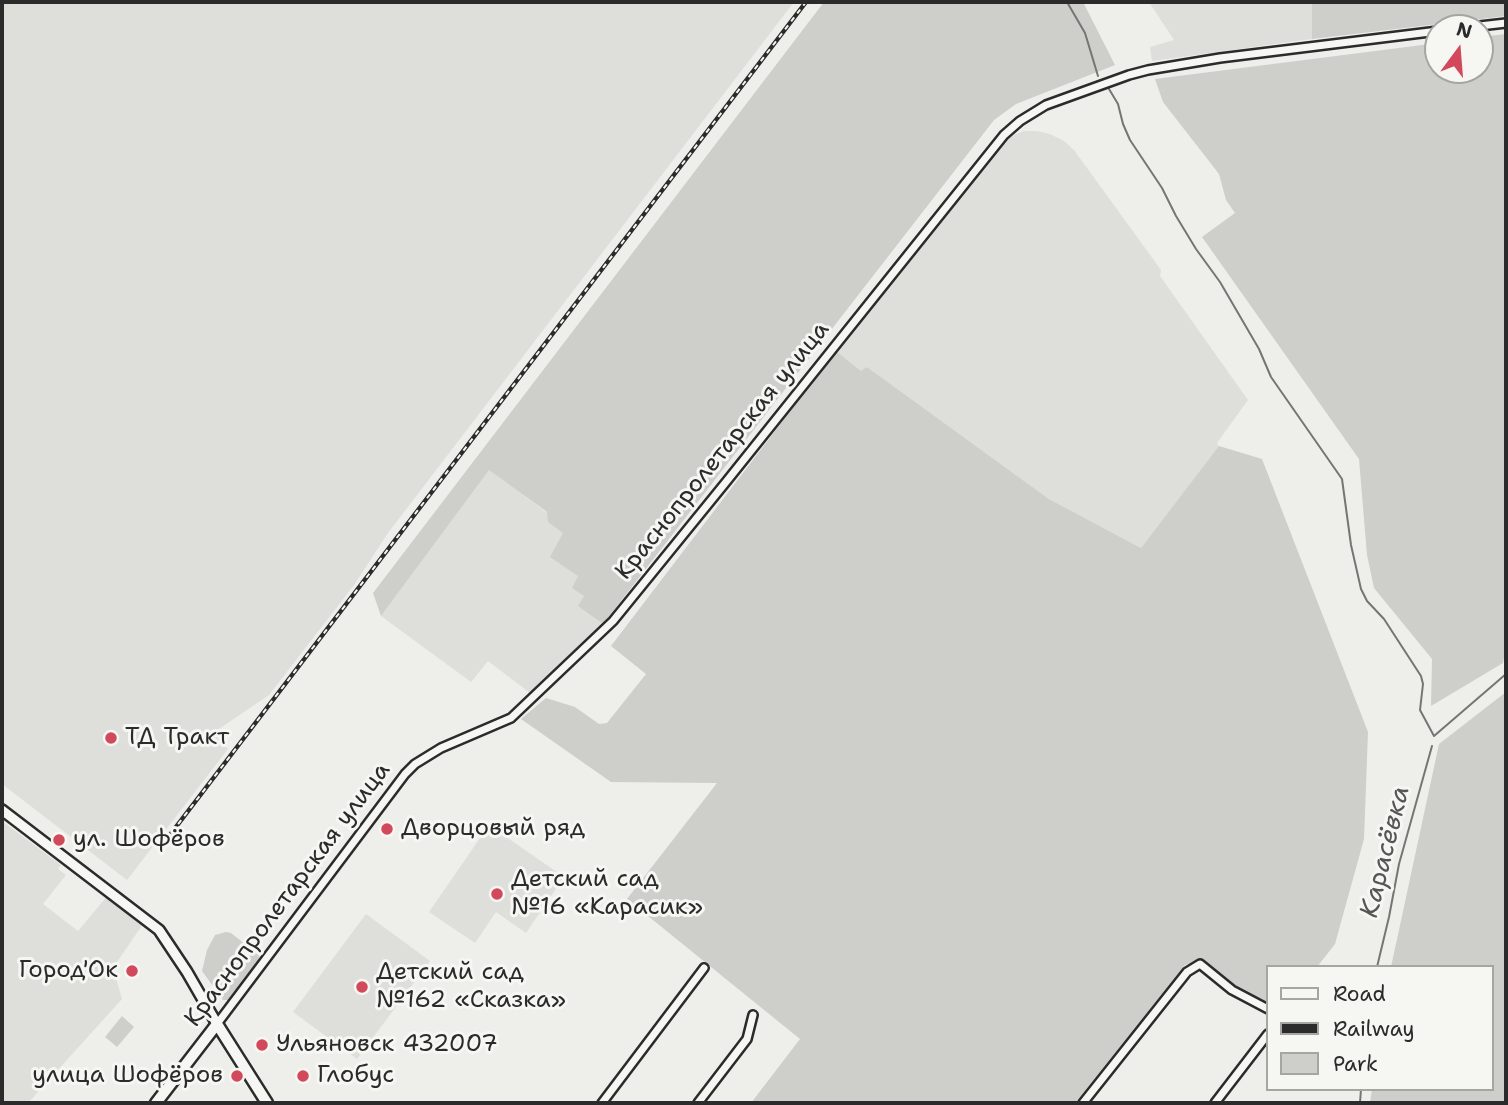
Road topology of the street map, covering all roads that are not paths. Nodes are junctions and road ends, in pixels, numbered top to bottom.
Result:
1 (1424, 33) edge
2 (2, 810) edge
3 (704, 968) dead end
4 (1266, 1008) edge
5 (753, 1015) dead end
6 (218, 1024) junction
7 (1266, 1037) edge
8 (156, 1103) edge
9 (267, 1103) edge
10 (602, 1103) edge
11 (698, 1103) edge
12 (1083, 1103) edge
13 (1214, 1103) edge

1 - 6 street, Краснопролетарская улица
2 - 6 street
3 - 10 street
4 - 12 street
5 - 11 street
6 - 8 main road, Краснопролетарская улица
6 - 9 main road
7 - 13 street

